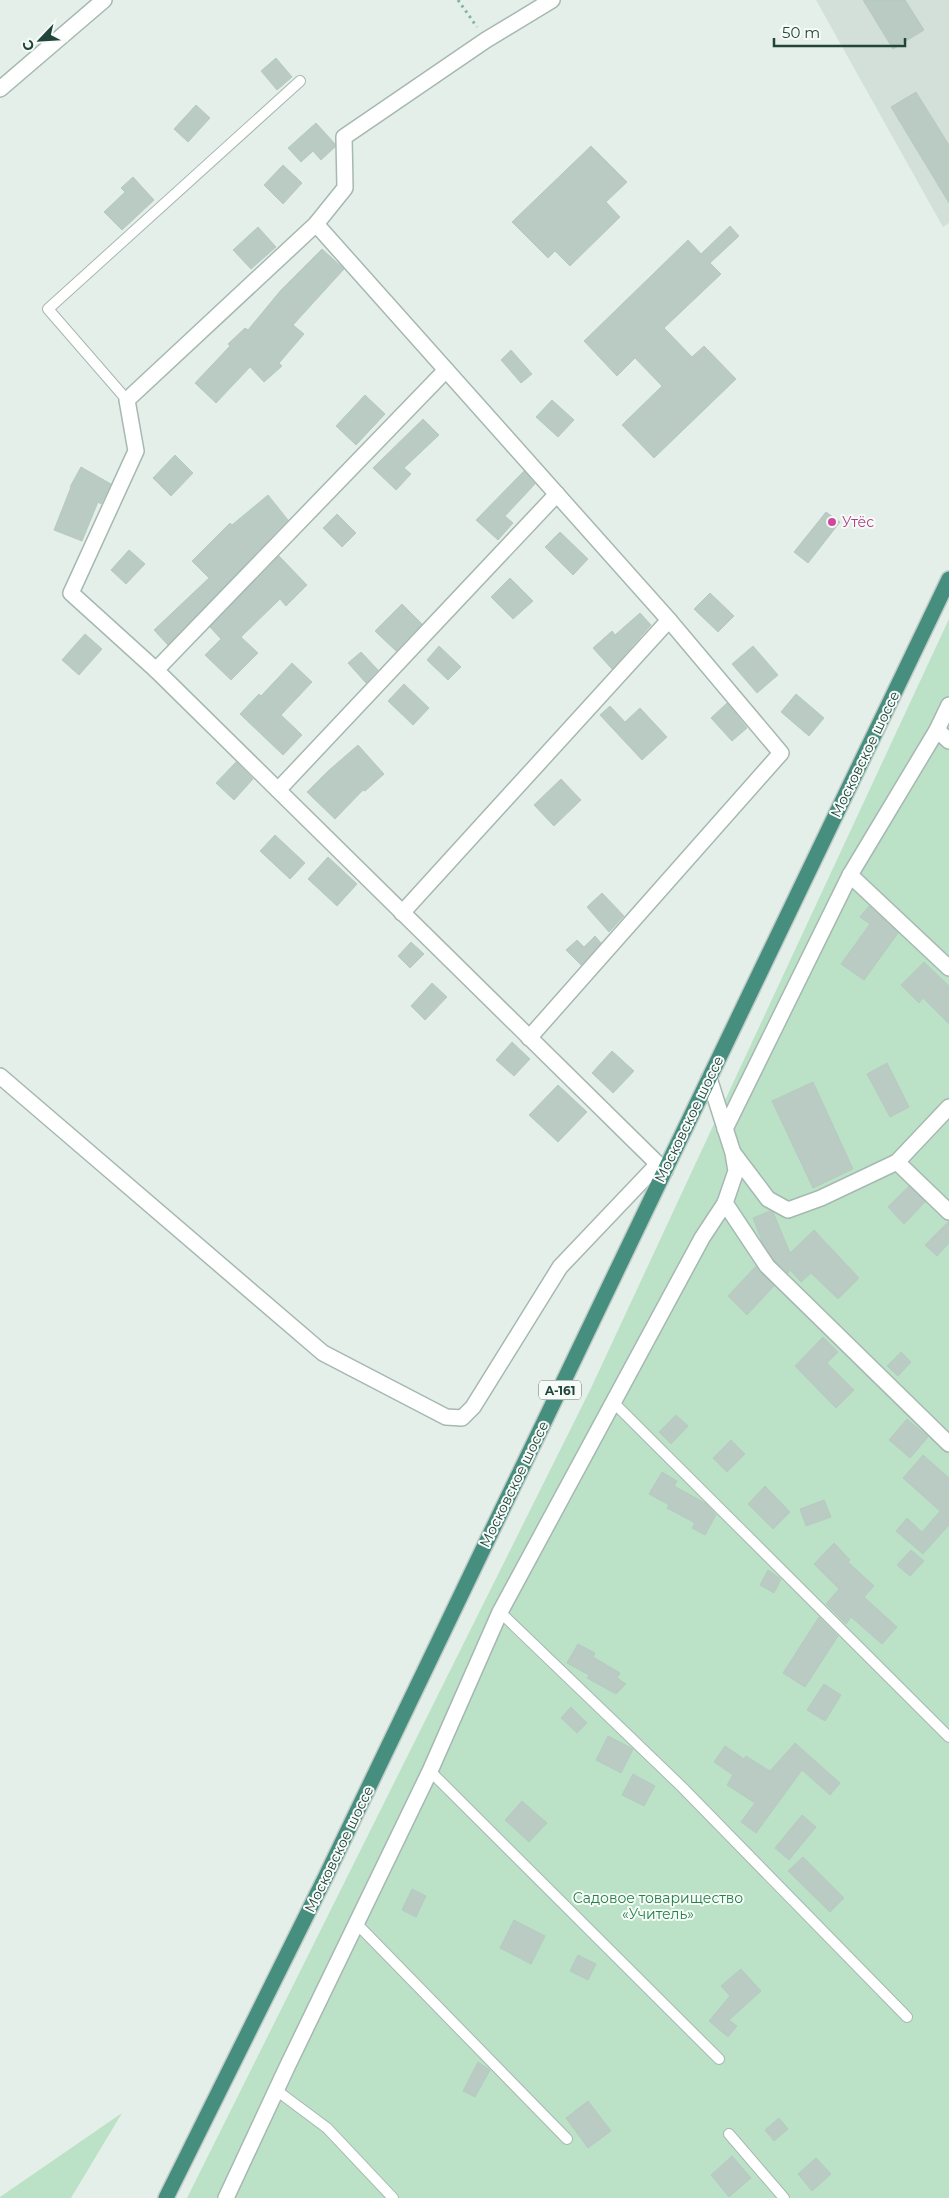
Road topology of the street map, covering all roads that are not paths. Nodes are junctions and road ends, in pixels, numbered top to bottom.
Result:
1 (104, 0) edge
2 (552, 0) edge
3 (300, 82) dead end
4 (0, 89) edge
5 (316, 224) junction
6 (446, 370) junction
7 (127, 400) junction
8 (557, 494) junction
9 (949, 579) edge
10 (669, 620) junction
11 (156, 670) junction
12 (949, 705) edge
13 (936, 730) junction
14 (949, 741) edge
15 (278, 790) junction
16 (850, 875) junction
17 (402, 913) junction
18 (949, 968) edge
19 (529, 1038) junction
20 (0, 1076) edge
21 (709, 1078) junction
22 (949, 1107) edge
23 (725, 1129) junction
24 (733, 1153) junction
25 (897, 1162) junction
26 (661, 1168) junction
27 (725, 1203) junction
28 (949, 1212) edge
29 (614, 1403) junction
30 (949, 1444) edge
31 (500, 1612) junction
32 (949, 1737) edge
33 (430, 1771) junction
34 (356, 1923) junction
35 (907, 2017) dead end
36 (719, 2059) dead end
37 (276, 2090) junction
38 (729, 2134) dead end
39 (567, 2139) dead end
40 (166, 2198) edge
41 (226, 2198) edge
42 (393, 2198) edge
43 (784, 2198) edge

1 - 4 street
2 - 5 street
3 - 7 lane
5 - 6 street
5 - 7 street
6 - 8 street
6 - 11 street
7 - 11 street
8 - 10 street
8 - 15 street
9 - 21 highway, Московское шоссе / А-161
10 - 17 street
10 - 19 street
11 - 15 street
12 - 13 street
13 - 14 street
13 - 16 street
15 - 17 street
16 - 18 street
16 - 23 street
17 - 19 street
19 - 26 street
20 - 26 street
21 - 23 street
21 - 26 highway, Московское шоссе / А-161
22 - 25 street
23 - 24 street
24 - 25 street
24 - 27 street
25 - 28 street
26 - 40 highway, Московское шоссе / А-161
27 - 29 street
27 - 30 street
29 - 31 street
29 - 32 lane
31 - 33 street
31 - 35 lane
33 - 34 street
33 - 36 lane
34 - 37 street
34 - 39 lane
37 - 41 street
37 - 42 lane
38 - 43 lane

